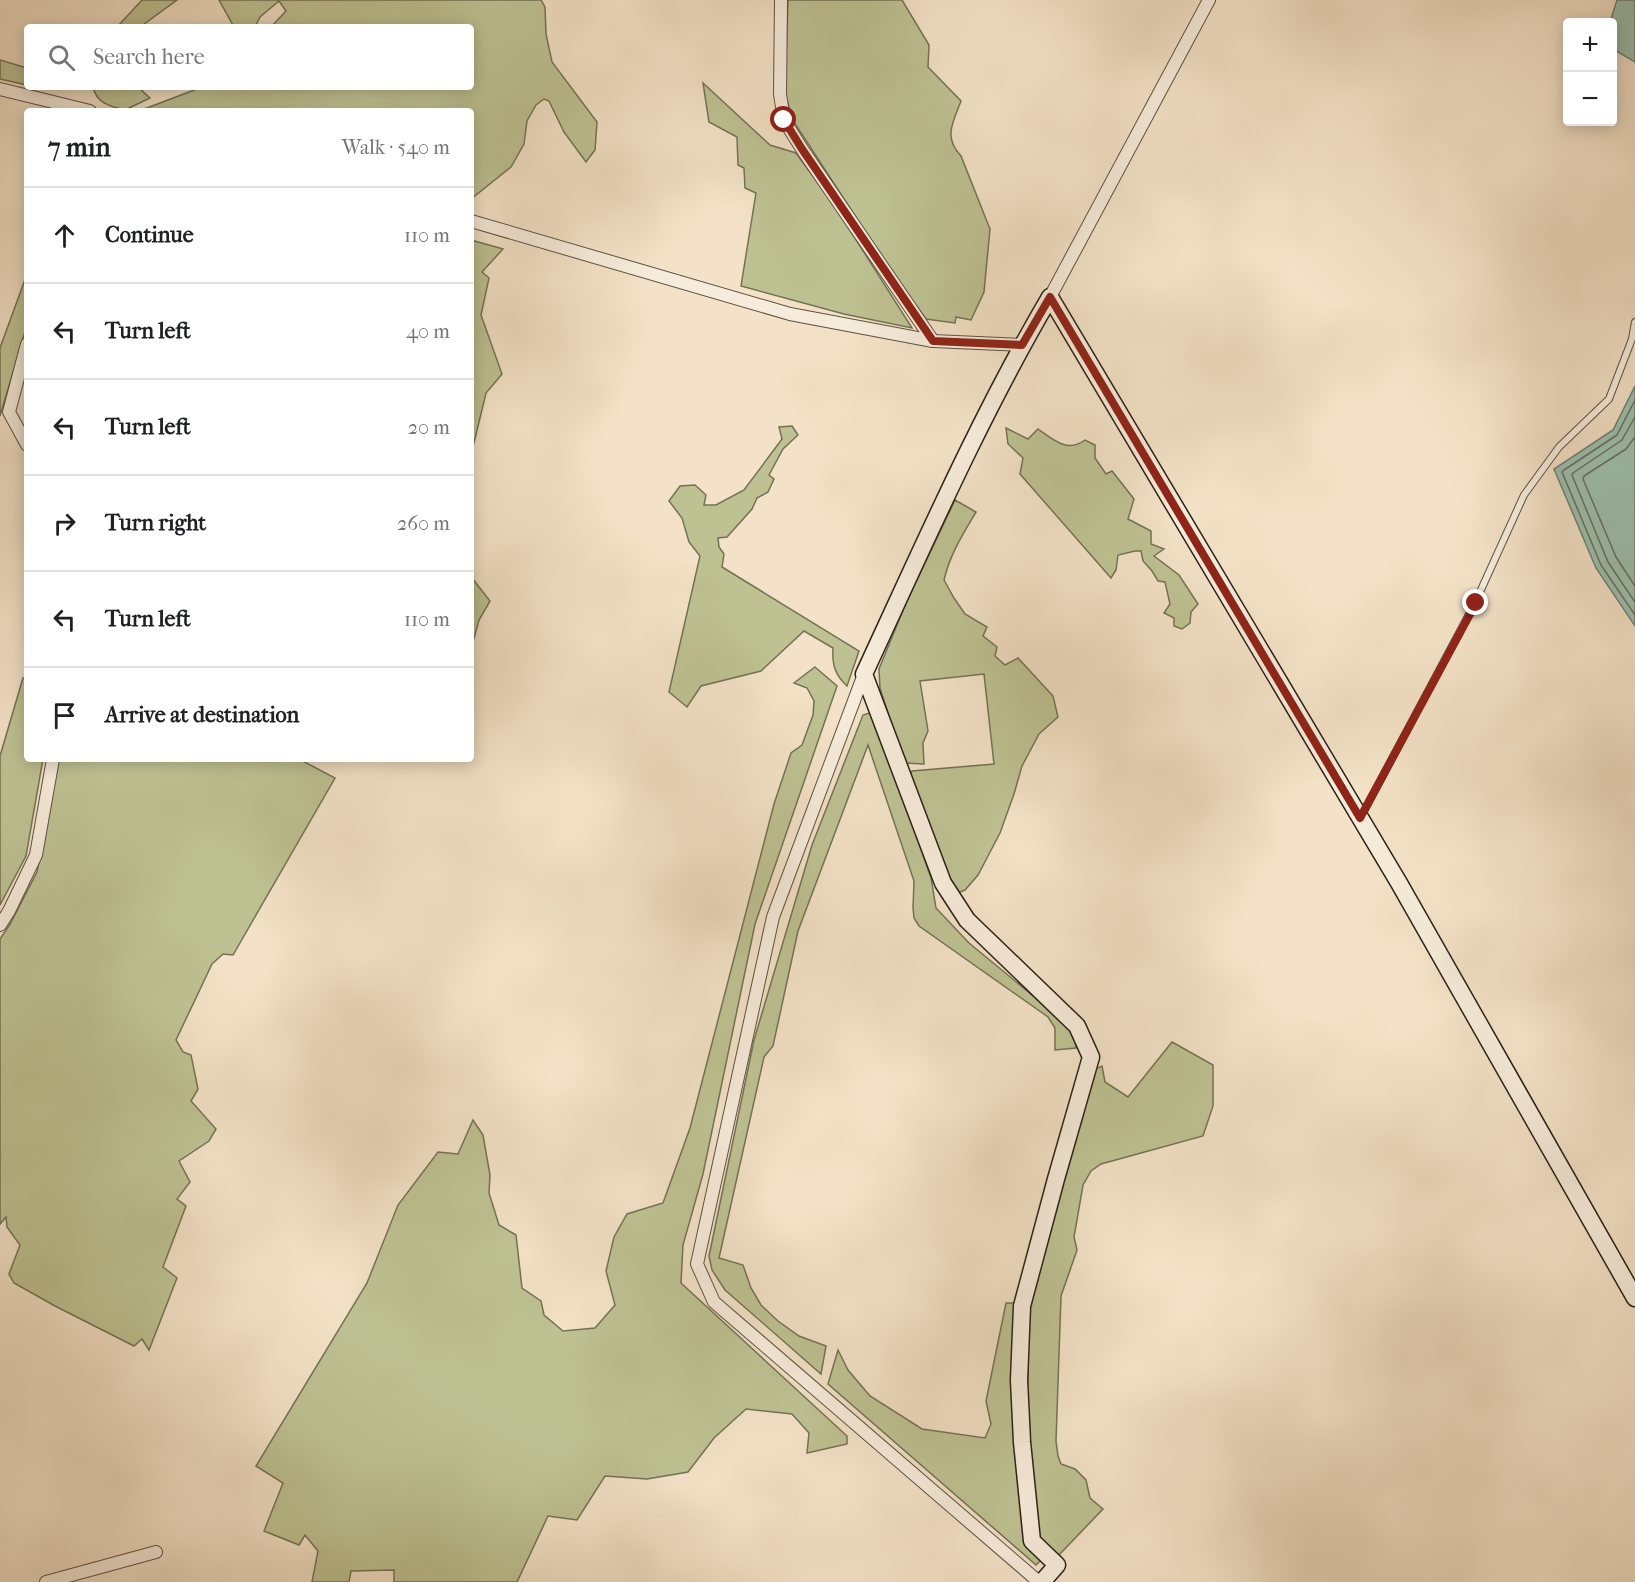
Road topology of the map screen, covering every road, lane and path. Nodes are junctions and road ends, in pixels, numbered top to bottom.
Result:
1 (781, 0) edge
2 (1209, 0) edge
3 (0, 89) edge
4 (78, 108) edge
5 (474, 222) edge
6 (1050, 297) junction
7 (1635, 322) edge
8 (933, 341) junction
9 (1022, 345) junction
10 (24, 355) edge
11 (24, 440) edge
12 (864, 674) junction
13 (52, 762) edge
14 (1360, 818) junction
15 (0, 925) edge
16 (1635, 1298) edge
17 (156, 1552) dead end
18 (46, 1582) edge
19 (1040, 1582) edge

1 - 8 street
2 - 6 street
3 - 4 street
5 - 8 street
6 - 9 street
6 - 14 street
7 - 14 lane
8 - 9 street
9 - 12 street
10 - 11 street
12 - 19 street
12 - 19 street
13 - 15 street
14 - 16 street
17 - 18 street

